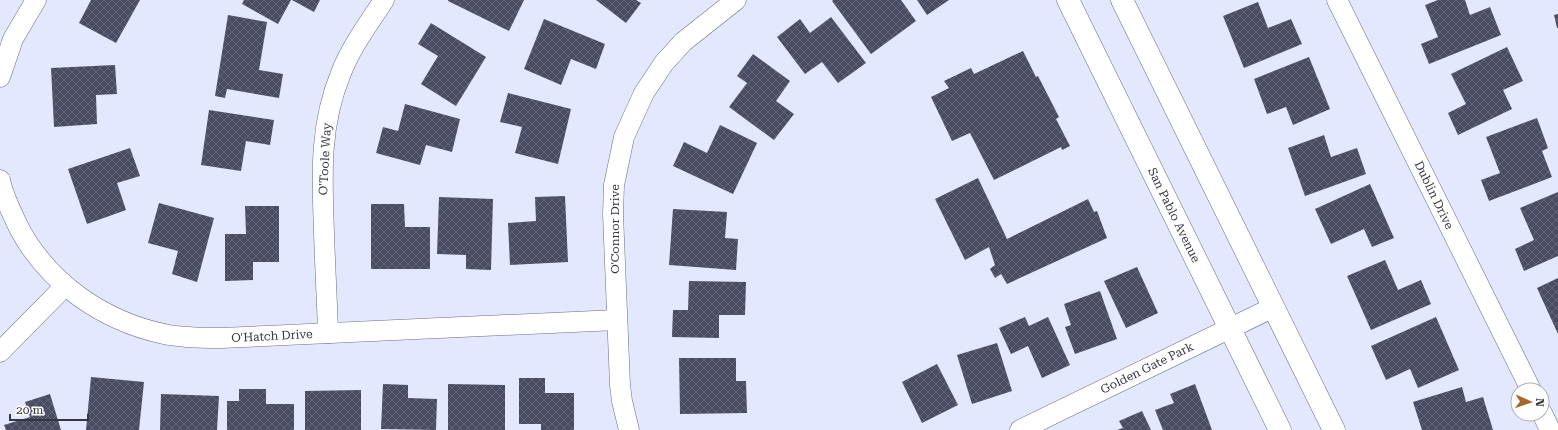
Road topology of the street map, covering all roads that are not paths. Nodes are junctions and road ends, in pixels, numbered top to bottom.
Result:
1 (36, 0) edge
2 (384, 0) edge
3 (736, 0) edge
4 (1068, 0) edge
5 (1122, 0) edge
6 (1338, 0) edge
7 (0, 77) edge
8 (0, 180) edge
9 (65, 286) junction
10 (1274, 307) junction
11 (617, 320) junction
12 (1230, 328) junction
13 (328, 333) junction
14 (0, 352) edge
15 (1526, 382) edge
16 (1029, 428) edge
17 (628, 430) edge
18 (1280, 430) edge
19 (1334, 430) edge

1 - 7 street
2 - 13 street, O'Toole Way
3 - 11 street, O'Connor Drive
4 - 12 main road, San Pablo Avenue
5 - 10 main road
6 - 15 street, Dublin Drive
8 - 9 street, O'Hatch Drive
9 - 13 street, O'Hatch Drive
9 - 14 street
10 - 12 street, Golden Gate Park
10 - 19 main road
11 - 13 street, O'Hatch Drive
11 - 17 street, O'Connor Drive
12 - 16 street, Golden Gate Park
12 - 18 main road, San Pablo Avenue

